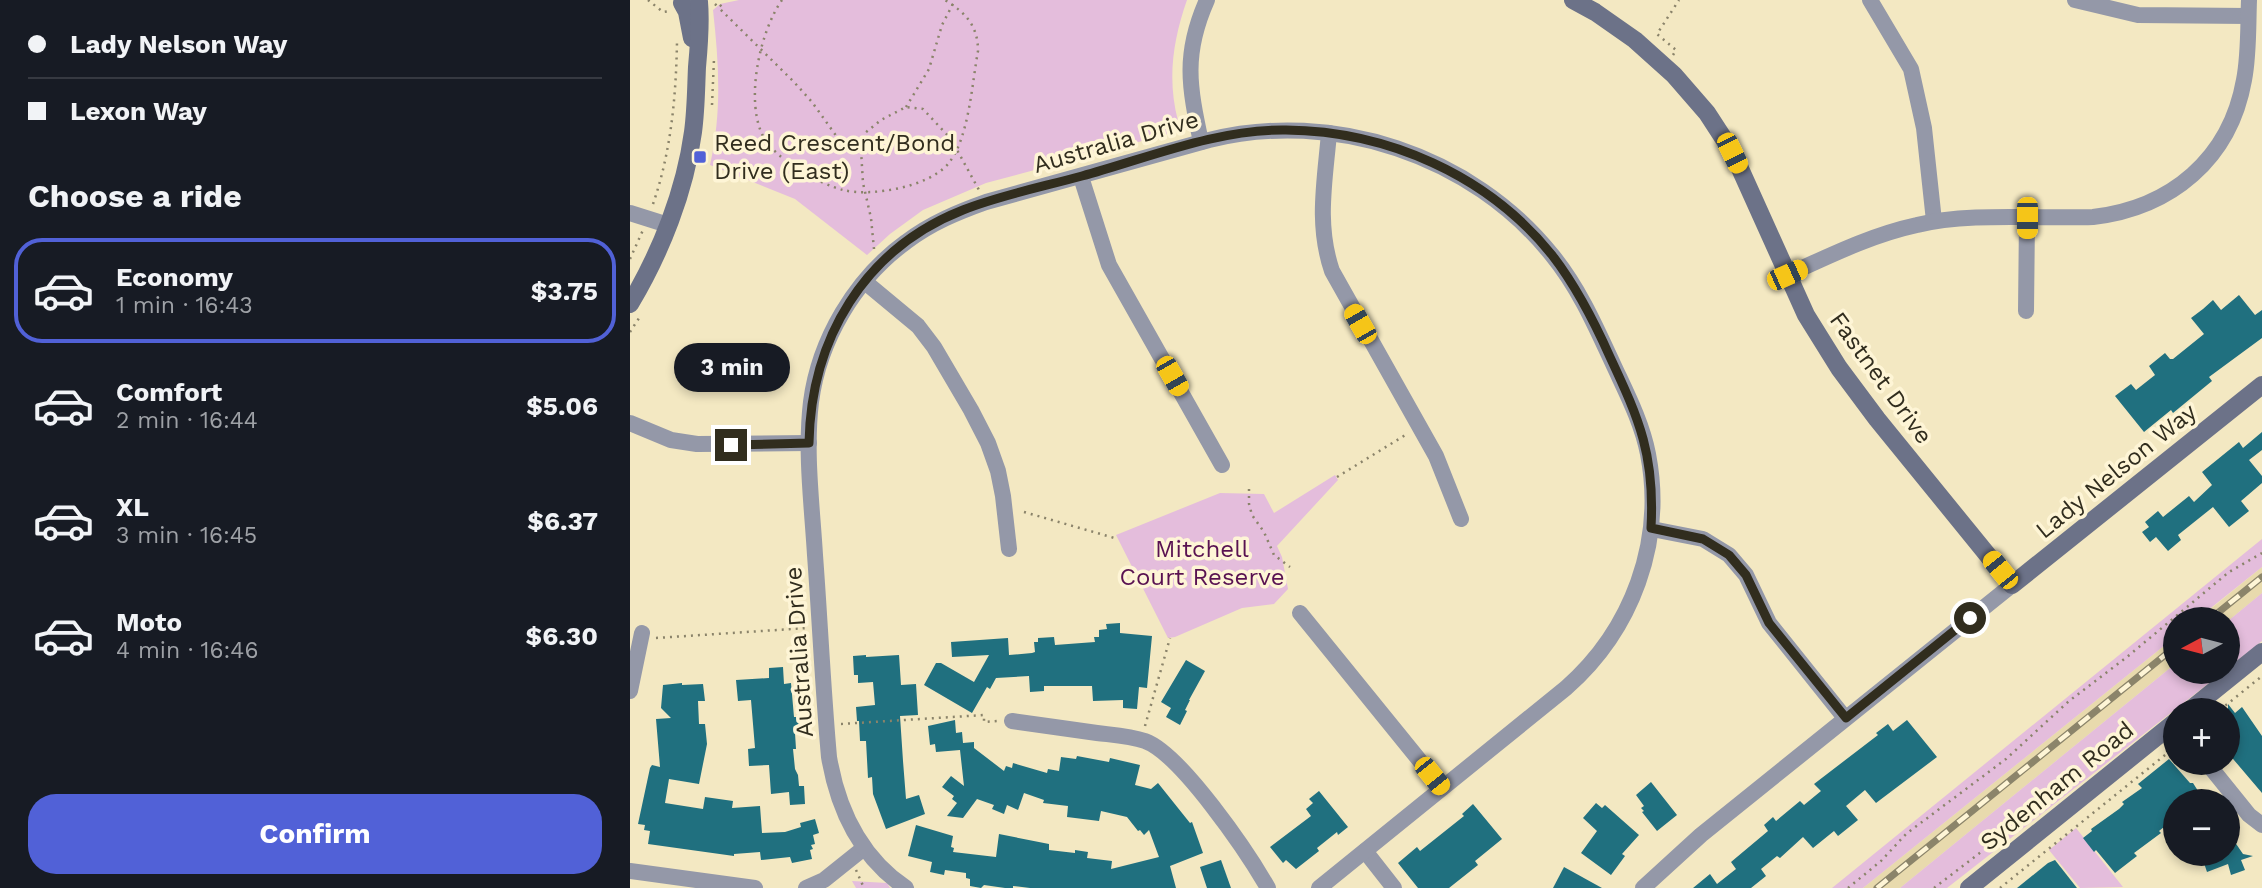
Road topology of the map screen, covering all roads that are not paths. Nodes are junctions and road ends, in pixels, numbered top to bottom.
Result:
1 (1207, 0) edge
2 (1573, 0) edge
3 (1870, 0) edge
4 (2075, 0) edge
5 (693, 2) edge
6 (2248, 8) edge
7 (1329, 133) junction
8 (1201, 142) junction
9 (1081, 177) junction
10 (630, 213) edge
11 (2027, 218) junction
12 (1934, 222) junction
13 (668, 225) junction
14 (1787, 275) junction
15 (865, 282) junction
16 (630, 303) edge
17 (2026, 312) dead end
18 (2262, 386) edge
19 (630, 423) edge
20 (809, 443) junction
21 (1222, 465) dead end
22 (1461, 519) dead end
23 (1651, 528) junction
24 (1009, 549) dead end
25 (2012, 584) junction
26 (1300, 613) dead end
27 (642, 636) road end
28 (2262, 652) edge
29 (630, 691) edge
30 (2205, 698) edge
31 (1846, 718) junction
32 (1012, 721) road end
33 (2163, 732) edge
34 (2217, 775) edge
35 (1442, 788) junction
36 (2262, 825) edge
37 (864, 848) junction
38 (1365, 851) junction
39 (635, 877) edge
40 (755, 888) edge
41 (806, 888) edge
42 (906, 888) edge
43 (1268, 888) edge
44 (1319, 888) edge
45 (1394, 888) edge
46 (1643, 888) edge
47 (1969, 888) edge

1 - 8 street
2 - 14 street, Fastnet Drive
3 - 12 street
4 - 6 street
5 - 13 street
6 - 11 street
7 - 8 street, Australia Drive
7 - 22 street
7 - 23 street, Australia Drive
8 - 9 street, Australia Drive
9 - 15 street, Australia Drive
9 - 21 street
10 - 13 street
11 - 12 street
11 - 17 street
12 - 14 street
13 - 16 street
14 - 25 street, Fastnet Drive
15 - 20 street, Australia Drive
15 - 24 street
18 - 25 street, Lady Nelson Way
19 - 20 street
20 - 37 street, Australia Drive
23 - 31 street
23 - 35 street, Australia Drive
25 - 31 street, Lady Nelson Way
26 - 35 street
27 - 29 street
28 - 30 street
31 - 46 street, Lady Nelson Way
32 - 43 street
33 - 47 street, Sydenham Road
34 - 36 street
35 - 38 street, Australia Drive
37 - 41 street
37 - 42 street, Australia Drive
38 - 44 street, Australia Drive
38 - 45 street
39 - 40 street

